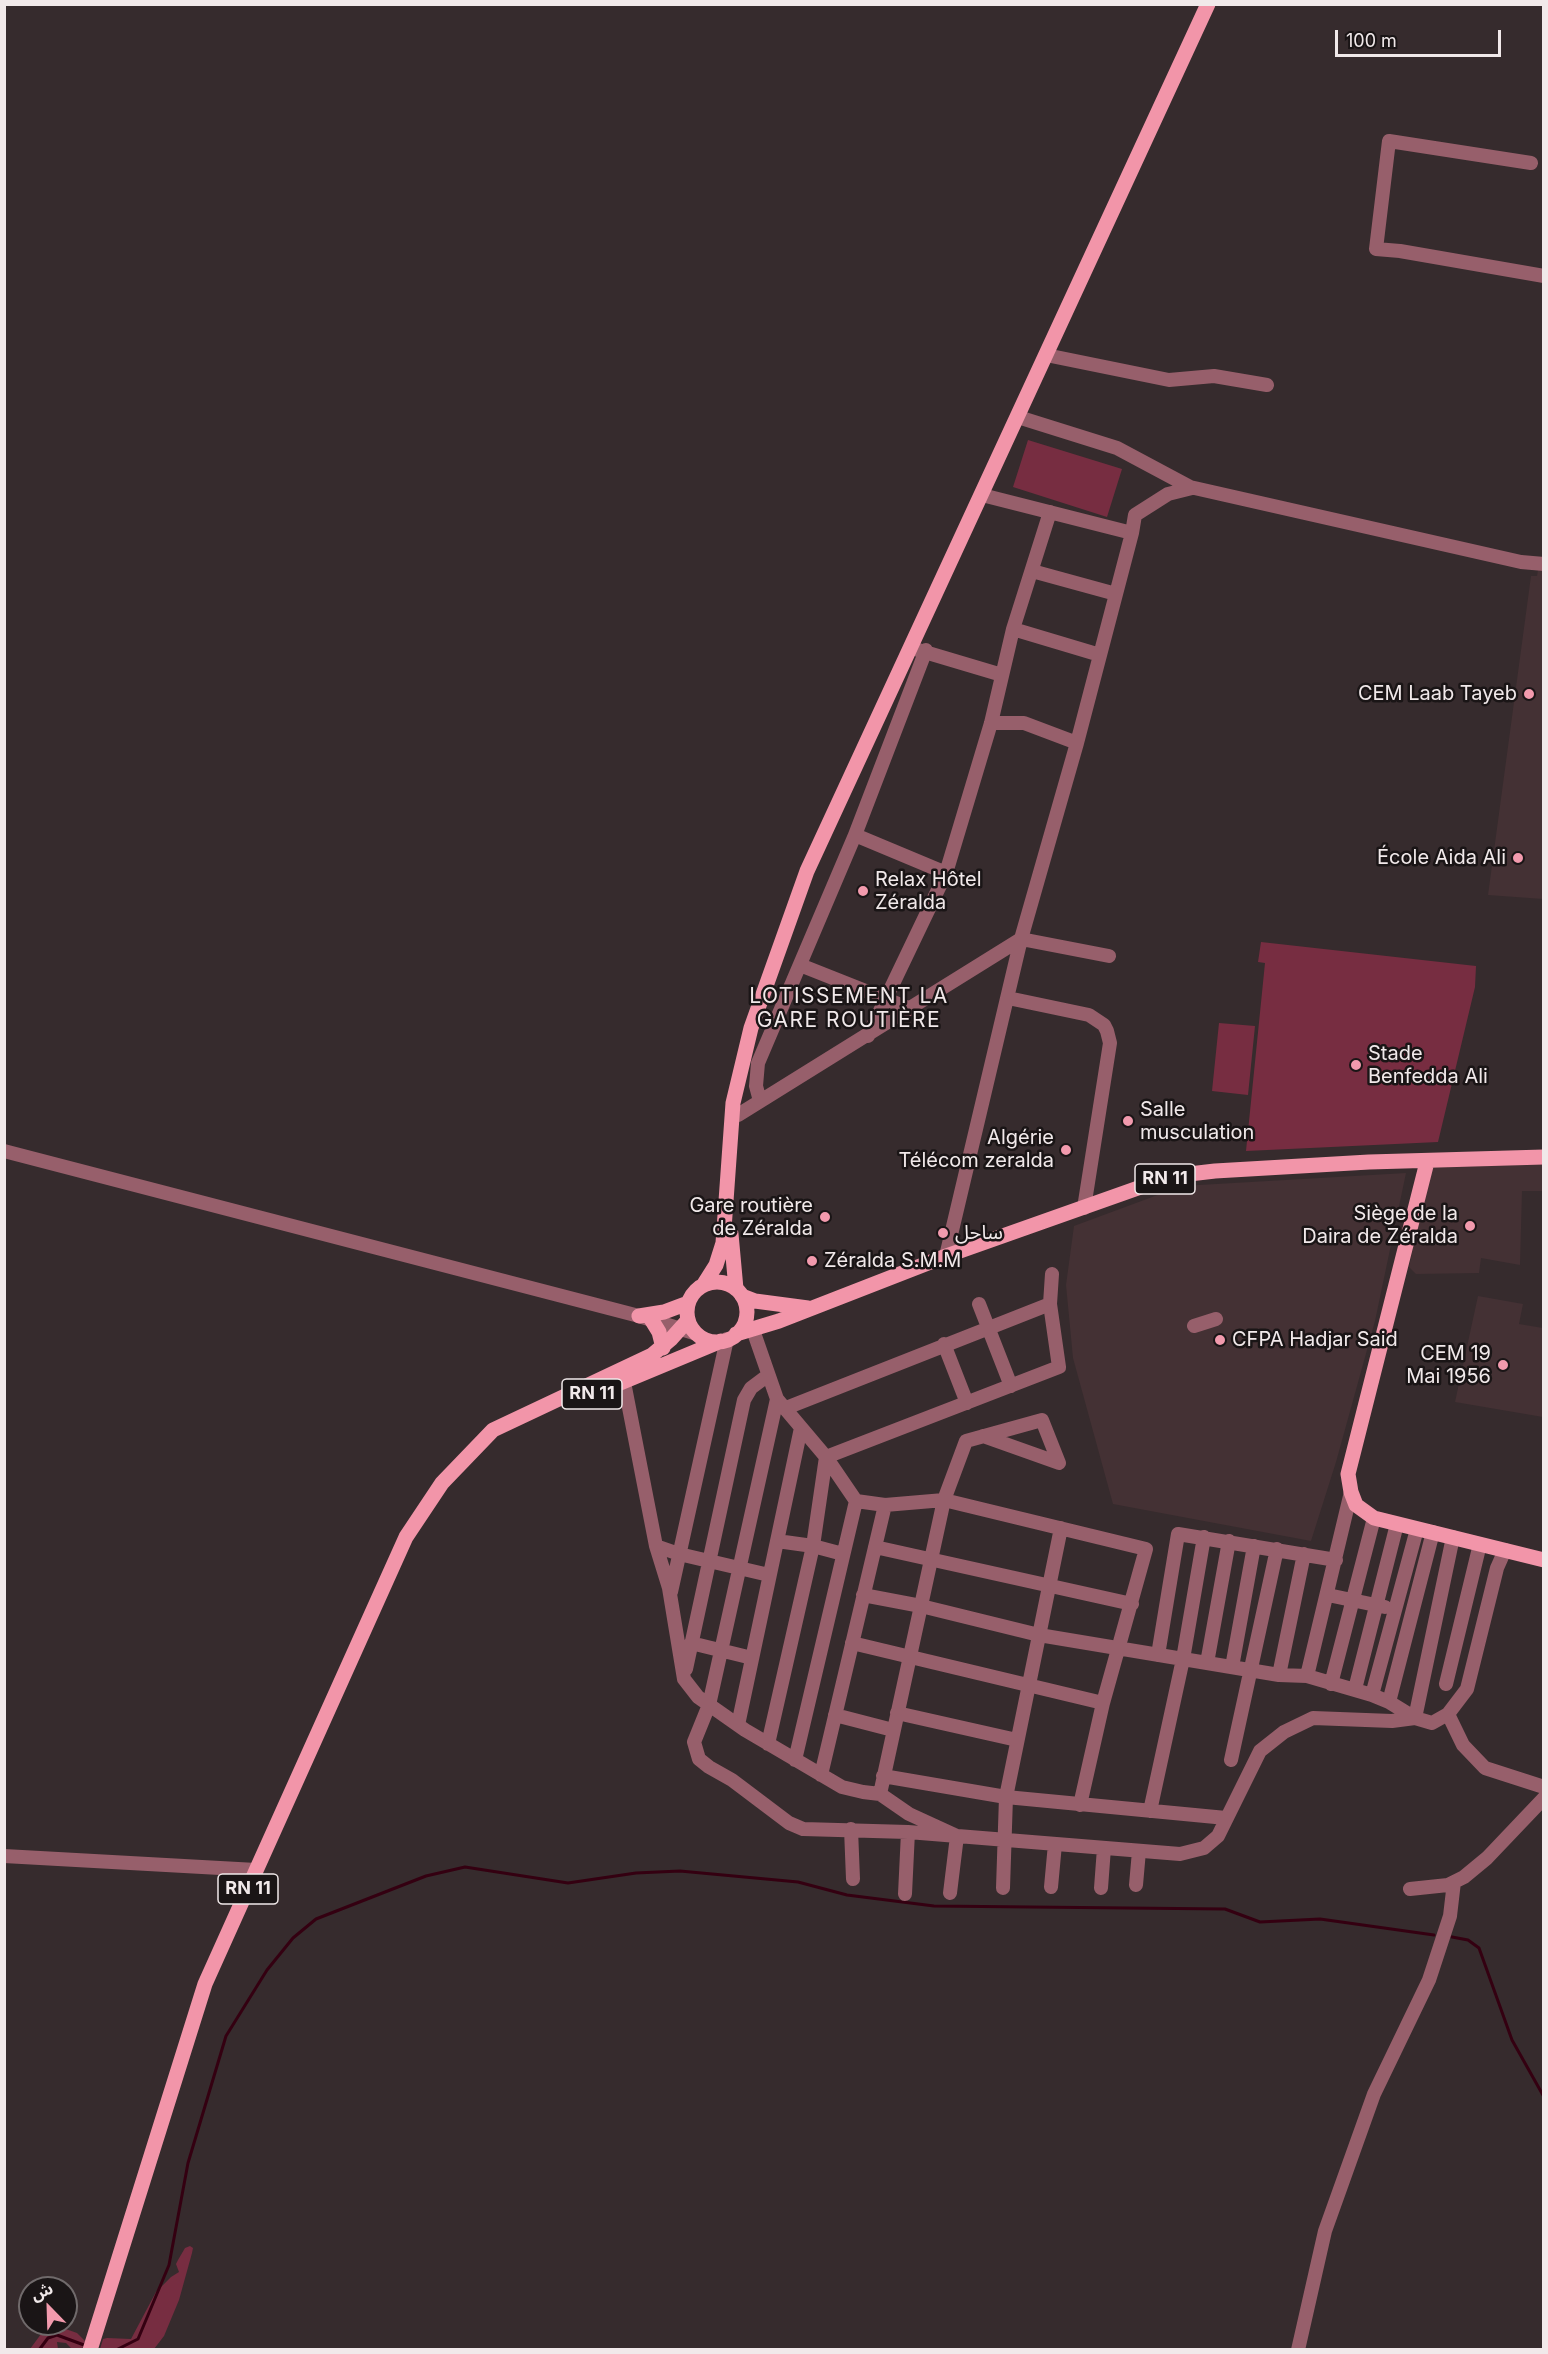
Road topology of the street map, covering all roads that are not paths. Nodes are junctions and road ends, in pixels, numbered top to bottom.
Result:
1 (1208, 4) edge
2 (1531, 163) dead end
3 (1544, 276) edge
4 (1046, 356) junction
5 (1268, 385) dead end
6 (1018, 417) junction
7 (1192, 488) junction
8 (982, 495) junction
9 (1050, 512) junction
10 (1132, 534) junction
11 (1544, 564) edge
12 (1032, 571) junction
13 (1116, 594) junction
14 (1013, 629) junction
15 (910, 650) junction
16 (926, 650) junction
17 (1100, 655) junction
18 (1002, 675) junction
19 (991, 723) junction
20 (1077, 743) junction
21 (855, 835) junction
22 (946, 873) junction
23 (1021, 939) junction
24 (1109, 956) dead end
25 (800, 965) junction
26 (1008, 998) junction
27 (885, 1000) junction
28 (911, 1009) junction
29 (867, 1036) junction
30 (738, 1088) junction
31 (760, 1101) junction
32 (738, 1115) junction
33 (4, 1151) edge
34 (1544, 1157) edge
35 (1427, 1162) junction
36 (1084, 1208) junction
37 (946, 1256) junction
38 (1052, 1274) dead end
39 (704, 1284) junction
40 (739, 1292) junction
41 (688, 1303) junction
42 (979, 1304) dead end
43 (1050, 1304) junction
44 (808, 1308) junction
45 (645, 1318) junction
46 (1216, 1319) dead end
47 (684, 1324) junction
48 (1194, 1326) dead end
49 (988, 1327) junction
50 (753, 1330) junction
51 (728, 1338) junction
52 (944, 1344) junction
53 (663, 1347) junction
54 (768, 1376) junction
55 (624, 1382) junction
56 (1011, 1386) junction
57 (781, 1403) junction
58 (967, 1403) junction
59 (801, 1428) junction
60 (983, 1436) junction
61 (467, 1456) junction
62 (826, 1457) junction
63 (1351, 1492) junction
64 (944, 1500) junction
65 (856, 1501) junction
66 (885, 1505) junction
67 (1374, 1518) junction
68 (1397, 1524) junction
69 (1061, 1528) junction
70 (1425, 1530) junction
71 (1204, 1537) junction
72 (1453, 1537) junction
73 (777, 1541) junction
74 (1229, 1541) junction
75 (1480, 1544) junction
76 (656, 1546) junction
77 (813, 1546) junction
78 (1254, 1546) junction
79 (875, 1547) junction
80 (1277, 1549) junction
81 (1505, 1550) junction
82 (679, 1554) junction
83 (843, 1554) junction
84 (1304, 1554) junction
85 (1522, 1554) junction
86 (932, 1560) junction
87 (1336, 1560) junction
88 (1544, 1560) edge
89 (709, 1561) junction
90 (741, 1569) junction
91 (1544, 1570) edge
92 (770, 1575) junction
93 (1051, 1586) junction
94 (670, 1594) junction
95 (863, 1595) junction
96 (1328, 1595) junction
97 (1353, 1600) junction
98 (1132, 1604) junction
99 (921, 1606) junction
100 (1376, 1606) junction
101 (1396, 1609) junction
102 (1039, 1635) junction
103 (852, 1642) junction
104 (691, 1643) junction
105 (1117, 1648) junction
106 (721, 1650) junction
107 (1158, 1655) junction
108 (752, 1658) junction
109 (909, 1658) junction
110 (1183, 1659) junction
111 (1207, 1663) junction
112 (1232, 1667) junction
113 (1252, 1671) junction
114 (1279, 1675) junction
115 (1307, 1676) junction
116 (1424, 1678) junction
117 (684, 1679) junction
118 (1332, 1684) junction
119 (1446, 1684) junction
120 (1029, 1685) junction
121 (1355, 1689) junction
122 (1467, 1689) junction
123 (1372, 1695) junction
124 (1389, 1702) junction
125 (1103, 1703) junction
126 (709, 1705) junction
127 (897, 1713) junction
128 (1448, 1714) junction
129 (835, 1715) junction
130 (1415, 1718) junction
131 (738, 1725) junction
132 (893, 1730) junction
133 (1017, 1740) junction
134 (768, 1744) junction
135 (795, 1760) junction
136 (1231, 1760) dead end
137 (821, 1775) junction
138 (884, 1776) junction
139 (1544, 1787) edge
140 (880, 1794) junction
141 (1006, 1797) junction
142 (1544, 1798) edge
143 (1080, 1805) junction
144 (1150, 1811) junction
145 (1226, 1818) junction
146 (851, 1829) junction
147 (908, 1832) junction
148 (957, 1836) junction
149 (1005, 1840) junction
150 (1055, 1844) junction
151 (1104, 1848) junction
152 (1139, 1851) junction
153 (4, 1856) edge
154 (256, 1870) junction
155 (853, 1879) dead end
156 (1454, 1882) junction
157 (1136, 1885) dead end
158 (1051, 1887) dead end
159 (1003, 1888) dead end
160 (1101, 1888) dead end
161 (1410, 1889) dead end
162 (950, 1893) dead end
163 (905, 1894) dead end
164 (90, 2349) edge
165 (1298, 2349) edge

1 - 4 main road
2 - 3 street
4 - 5 street
4 - 6 main road
6 - 7 street
6 - 8 main road
7 - 10 street
7 - 11 street
8 - 9 street
8 - 15 main road
9 - 10 street
9 - 12 street
10 - 13 street
12 - 13 street
12 - 14 street
13 - 17 street
14 - 17 street
14 - 18 street
15 - 16 street
15 - 30 main road
16 - 18 street
16 - 21 street
17 - 20 street
18 - 19 street
19 - 20 street
19 - 22 street
20 - 23 street
21 - 22 street
21 - 25 street
22 - 27 street
23 - 24 street
23 - 26 street
23 - 28 street
25 - 27 street
25 - 31 street
26 - 36 street
26 - 37 street
27 - 28 street
27 - 29 street
28 - 29 street
29 - 31 street
30 - 32 main road
30 - 39 main road
31 - 32 street
32 - 40 main road
33 - 45 street
34 - 35 main road, RN 11
35 - 36 main road, RN 11
35 - 63 main road
36 - 37 main road, RN 11
37 - 44 main road, RN 11
38 - 43 street
39 - 40 main road
39 - 41 main road
40 - 44 main road
40 - 51 main road
41 - 45 main road
41 - 47 main road
42 - 49 street
43 - 49 street
43 - 56 street
44 - 50 main road, RN 11
45 - 47 street
45 - 53 main road
46 - 48 street
47 - 51 main road
47 - 53 main road
49 - 52 street
49 - 56 street
50 - 51 main road, RN 11
50 - 54 street
51 - 55 main road, RN 11
51 - 82 street
52 - 57 street
52 - 58 street
53 - 61 main road
54 - 57 street
54 - 89 street
55 - 61 main road, RN 11
55 - 76 street
56 - 58 street
57 - 59 street
57 - 90 street
58 - 62 street
59 - 62 street
59 - 73 street
60 - 60 street
60 - 64 street
61 - 154 main road, RN 11
62 - 65 street
62 - 77 street
63 - 67 main road
63 - 87 street
64 - 66 street
64 - 69 street
64 - 86 street
65 - 66 street
65 - 83 street
66 - 79 street
67 - 68 main road
67 - 97 street
68 - 70 main road
68 - 100 street
69 - 93 street
69 - 98 street
70 - 72 main road
70 - 101 street
70 - 124 street
71 - 74 street
71 - 107 street
71 - 110 street
72 - 75 main road
72 - 116 street
73 - 77 street
73 - 92 street
74 - 78 street
74 - 111 street
75 - 81 main road
75 - 119 street
76 - 82 street
76 - 94 street
77 - 83 street
77 - 134 street
78 - 80 street
78 - 112 street
79 - 86 street
79 - 95 street
80 - 84 street
80 - 113 street
81 - 85 main road
81 - 122 street
82 - 89 street
82 - 94 street
83 - 135 street
84 - 87 street
84 - 114 street
85 - 88 main road
85 - 91 main road
86 - 93 street
86 - 99 street
87 - 96 street
89 - 90 street
89 - 104 street
90 - 92 street
90 - 106 street
92 - 108 street
93 - 98 street
93 - 102 street
94 - 117 street
95 - 99 street
95 - 103 street
96 - 97 street
96 - 115 street
97 - 100 street
97 - 118 street
98 - 105 street
99 - 102 street
99 - 109 street
100 - 101 street
100 - 121 street
101 - 123 street
102 - 105 street
102 - 120 street
103 - 109 street
103 - 129 street
104 - 106 street
104 - 117 street
105 - 107 street
105 - 125 street
106 - 108 street
106 - 126 street
107 - 110 street
108 - 131 street
109 - 120 street
109 - 127 street
110 - 111 street
110 - 144 street
111 - 112 street
112 - 113 street
113 - 114 street
113 - 136 street
114 - 115 street
115 - 118 street
116 - 119 street
116 - 130 street
117 - 126 street
118 - 121 street
119 - 122 street
120 - 125 street
120 - 133 street
121 - 123 street
122 - 128 street
123 - 124 street
124 - 130 street
125 - 143 street
126 - 131 street
126 - 146 street
127 - 132 street
127 - 133 street
128 - 130 street
128 - 139 street
129 - 132 street
129 - 137 street
130 - 145 street
131 - 134 street
132 - 138 street
133 - 141 street
134 - 135 street
135 - 137 street
137 - 140 street
138 - 140 street
138 - 141 street
140 - 148 street
141 - 143 street
141 - 149 street
142 - 156 street
143 - 144 street
144 - 145 street
145 - 152 street
146 - 147 street
146 - 155 street
147 - 148 street
147 - 163 street
148 - 149 street
148 - 162 street
149 - 150 street
149 - 159 street
150 - 151 street
150 - 158 street
151 - 152 street
151 - 160 street
152 - 157 street
153 - 154 street
154 - 164 main road, RN 11
156 - 161 street
156 - 165 street

